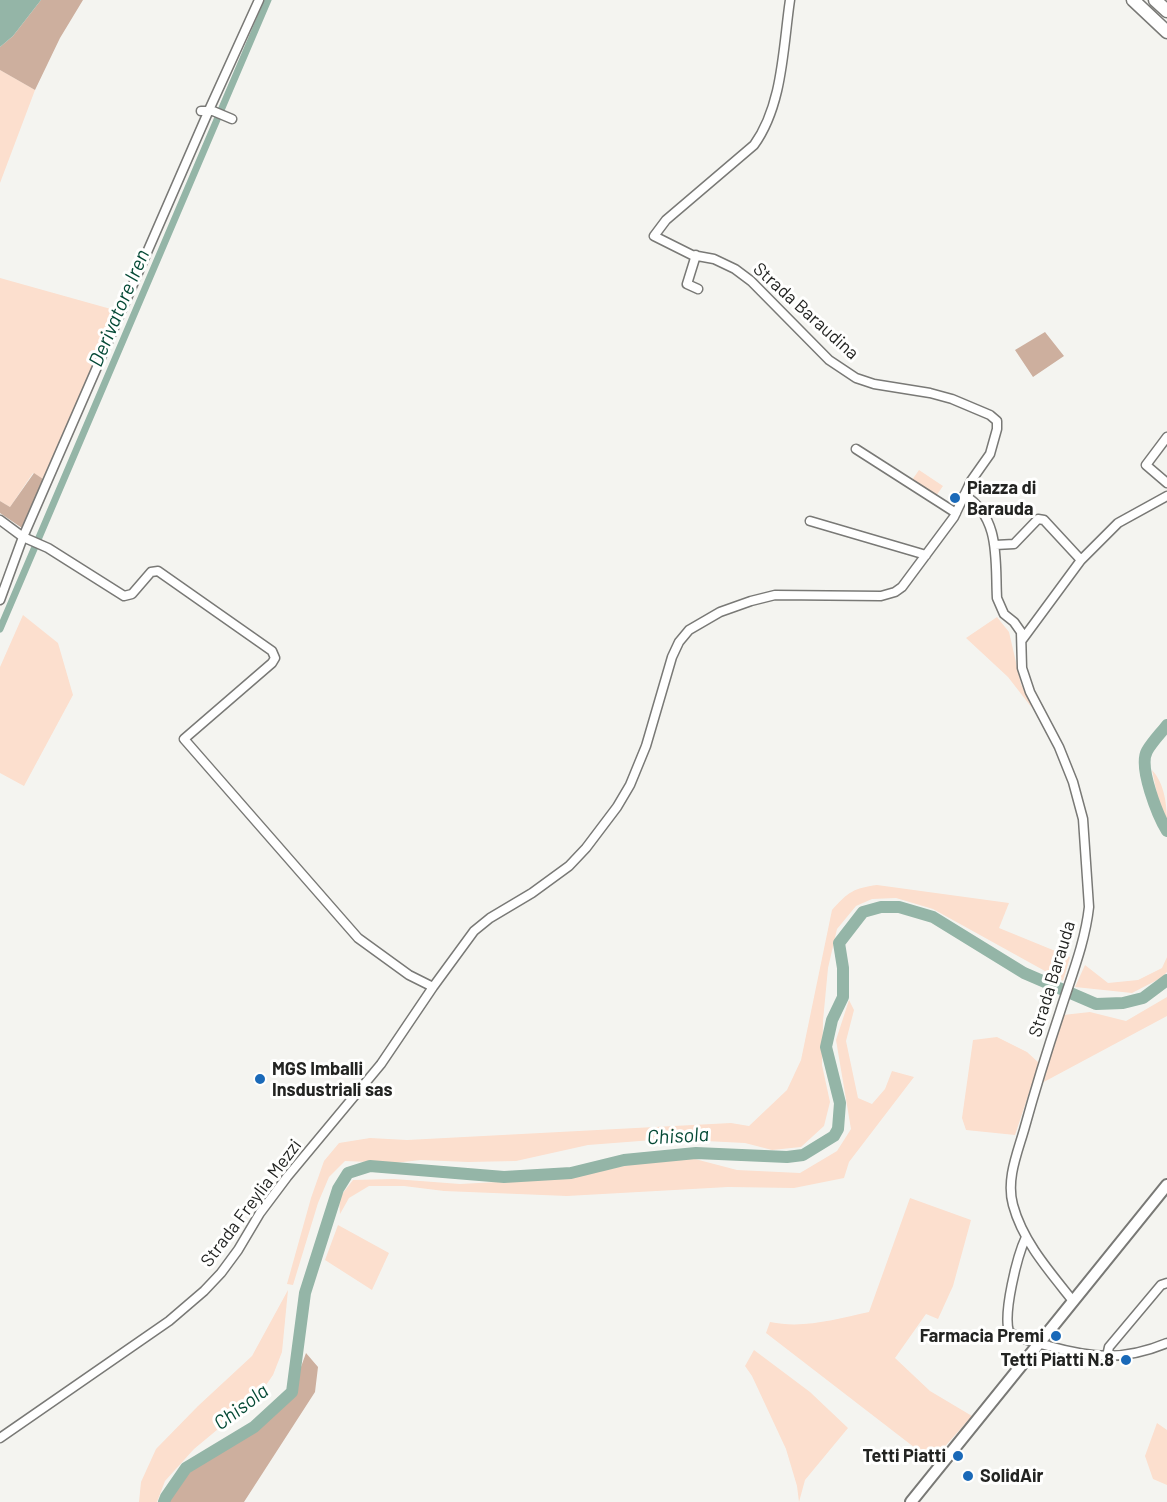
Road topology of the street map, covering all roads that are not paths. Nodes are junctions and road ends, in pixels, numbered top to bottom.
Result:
1 (259, 0) edge
2 (790, 0) edge
3 (1133, 0) edge
4 (1155, 0) edge
5 (1167, 11) edge
6 (1167, 32) edge
7 (208, 110) junction
8 (232, 119) dead end
9 (696, 255) junction
10 (698, 289) dead end
11 (1167, 437) edge
12 (856, 449) dead end
13 (1167, 483) edge
14 (964, 495) junction
15 (1167, 496) edge
16 (956, 513) junction
17 (0, 520) edge
18 (810, 521) dead end
19 (23, 537) junction
20 (995, 544) junction
21 (926, 555) junction
22 (1080, 560) junction
23 (0, 600) edge
24 (1022, 640) junction
25 (433, 987) junction
26 (1167, 1185) edge
27 (1026, 1238) junction
28 (1167, 1283) edge
29 (1073, 1301) junction
30 (1167, 1343) edge
31 (1040, 1344) junction
32 (1107, 1356) junction
33 (0, 1438) edge
34 (911, 1502) edge

1 - 7 street
2 - 9 street, Strada Baraudina
3 - 6 highway
4 - 5 highway
7 - 8 street
7 - 19 street
9 - 10 street
9 - 14 street, Strada Baraudina
11 - 13 street
12 - 16 street
14 - 16 street, Strada Freylia Mezzi
14 - 20 street
15 - 22 street
16 - 21 street, Strada Freylia Mezzi
17 - 19 street
18 - 21 street
19 - 23 street
19 - 25 street
20 - 22 street
20 - 24 street
21 - 25 street, Strada Freylia Mezzi
22 - 24 street
24 - 27 street, Strada Barauda
25 - 33 street, Strada Freylia Mezzi
26 - 29 main road
27 - 29 street, Strada Barauda
27 - 31 street
28 - 32 street
29 - 31 main road
30 - 32 street
31 - 32 street
31 - 34 main road

